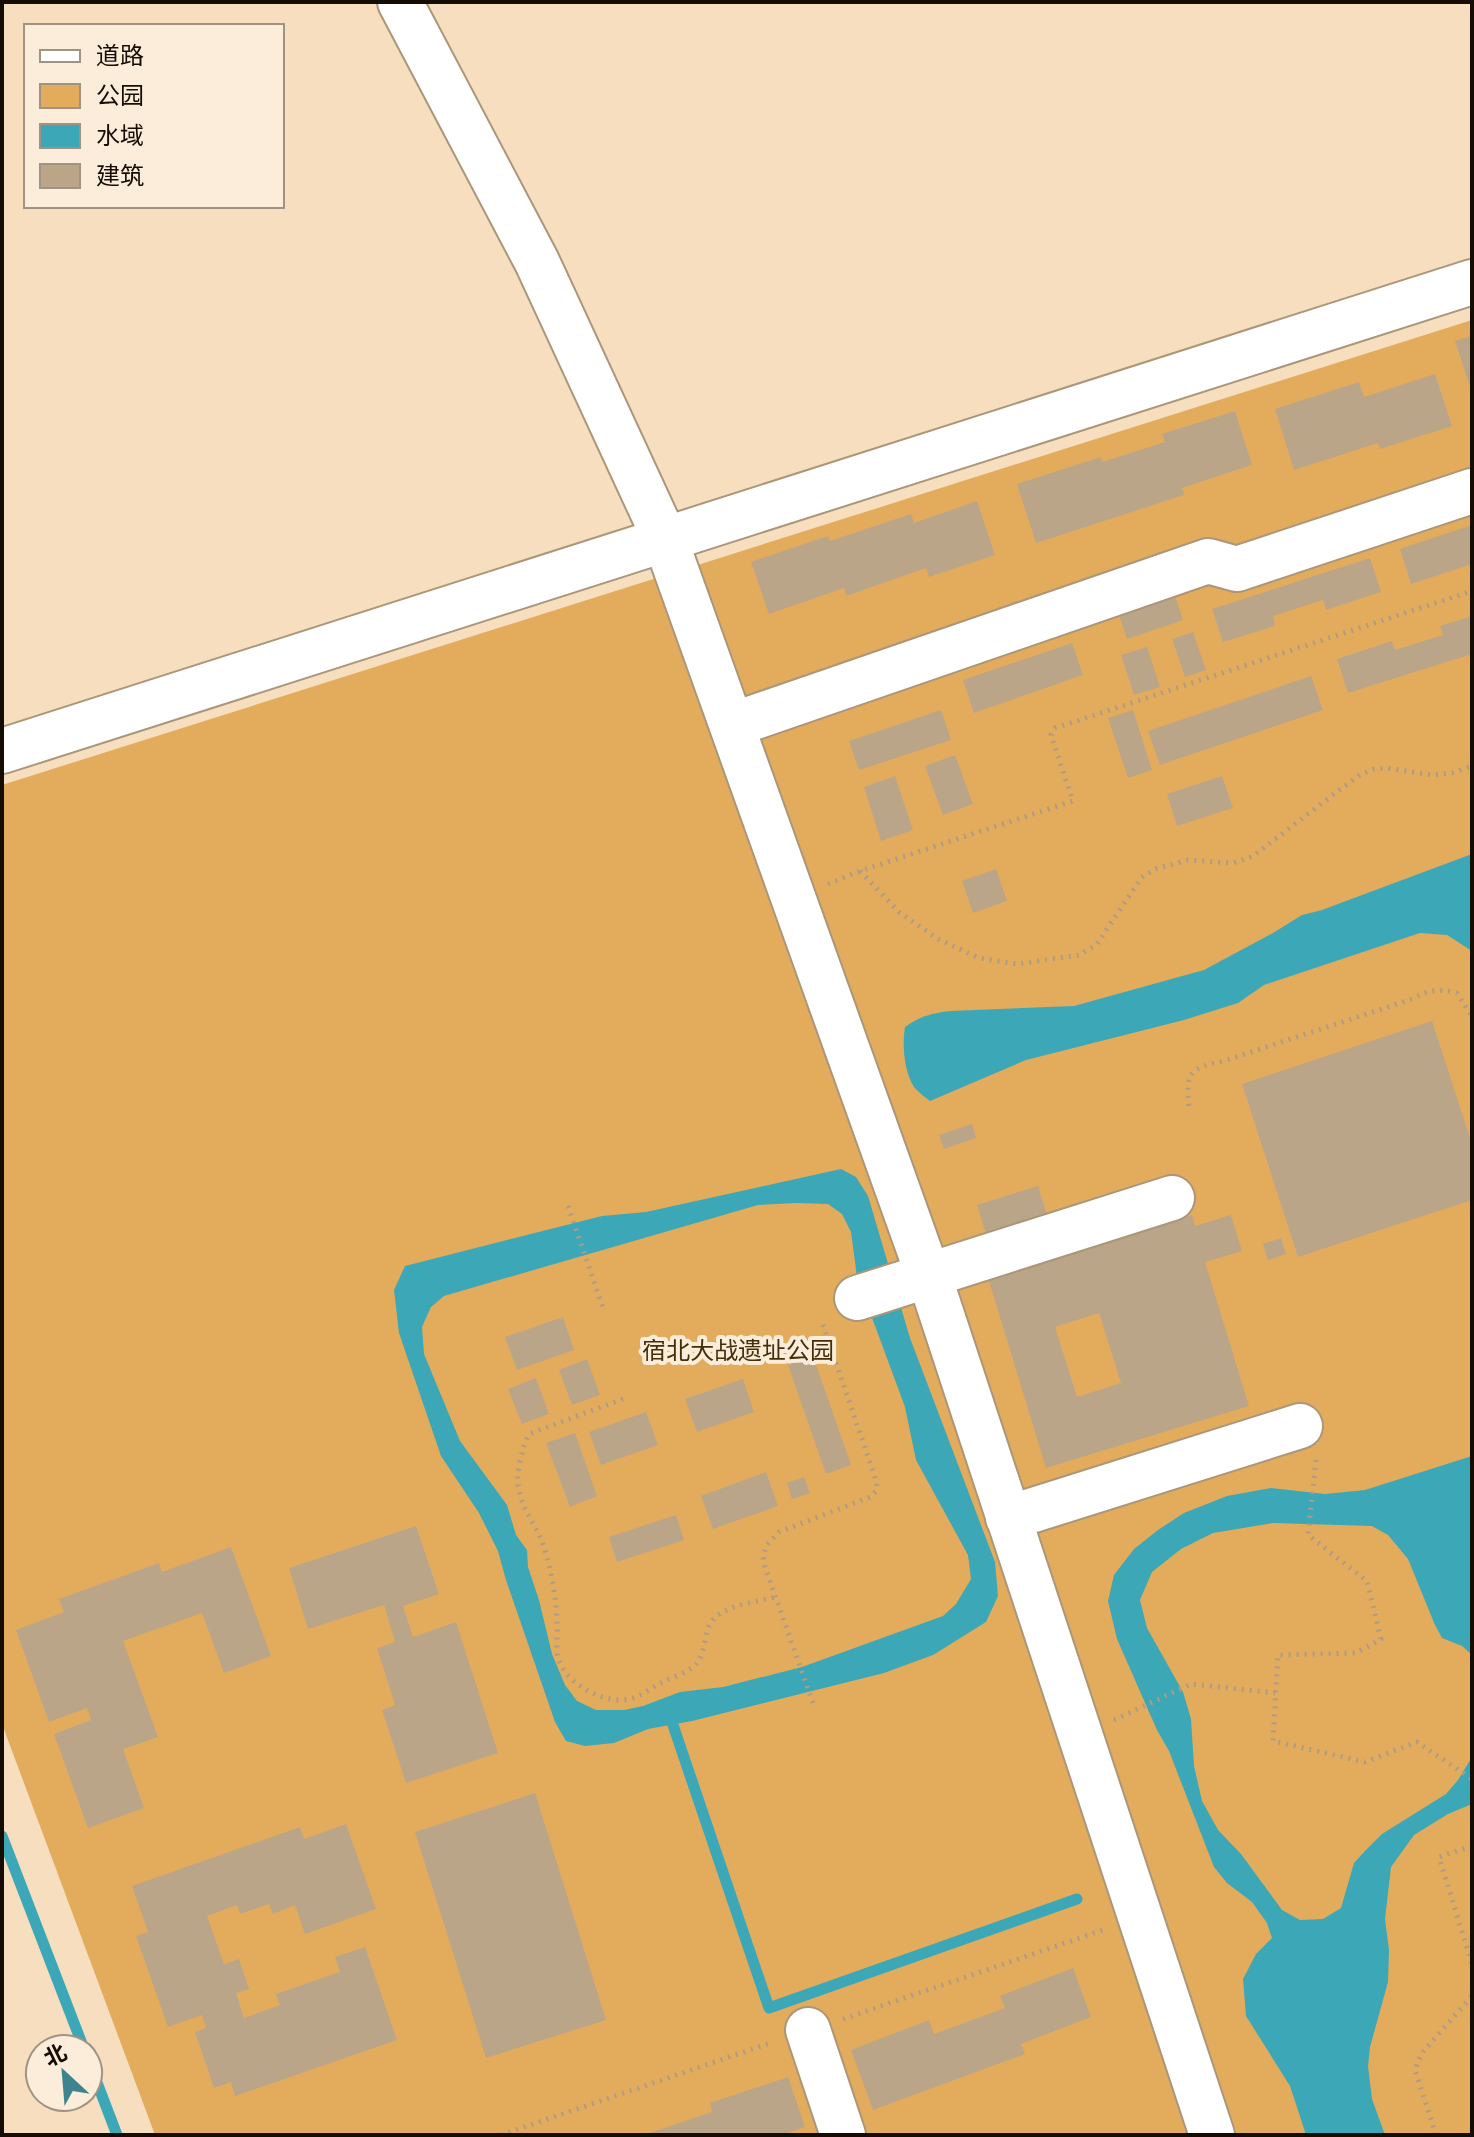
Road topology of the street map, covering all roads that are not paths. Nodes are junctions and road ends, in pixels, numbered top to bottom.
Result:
1 (400, 2) edge
2 (1472, 282) edge
3 (1472, 491) edge
4 (665, 539) junction
5 (732, 725) junction
6 (2, 751) edge
7 (1172, 1198) dead end
8 (927, 1275) junction
9 (840, 1310) road end
10 (1308, 1438) road end
11 (1008, 1518) junction
12 (808, 2030) dead end
13 (843, 2135) edge
14 (1212, 2135) edge

1 - 4 street
2 - 4 street
3 - 5 street
4 - 5 street
4 - 6 street
5 - 8 street
7 - 8 street
8 - 9 street
8 - 11 street
10 - 11 street
11 - 14 street
12 - 13 street

